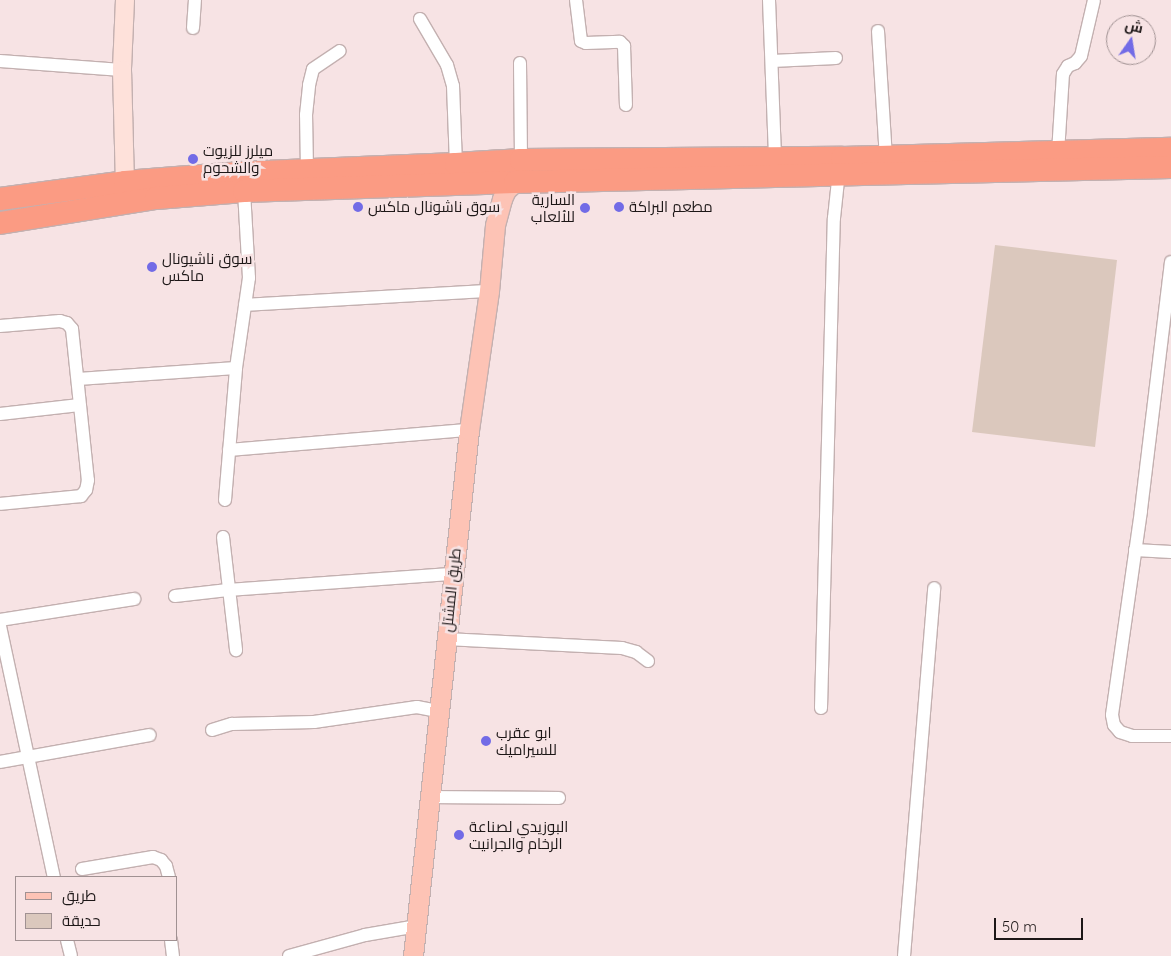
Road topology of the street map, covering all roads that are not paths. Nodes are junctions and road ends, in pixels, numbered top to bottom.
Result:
1 (124, 0) edge
2 (195, 0) edge
3 (576, 0) edge
4 (769, 0) edge
5 (1094, 0) edge
6 (420, 19) dead end
7 (193, 28) dead end
8 (878, 31) dead end
9 (340, 50) dead end
10 (836, 58) dead end
11 (0, 61) edge
12 (772, 61) junction
13 (520, 64) dead end
14 (122, 70) junction
15 (626, 105) dead end
16 (1171, 150) edge
17 (1058, 153) junction
18 (886, 157) junction
19 (775, 159) junction
20 (521, 160) junction
21 (456, 164) junction
22 (840, 167) junction
23 (1171, 167) edge
24 (307, 170) junction
25 (125, 182) junction
26 (515, 182) junction
27 (481, 184) junction
28 (244, 191) junction
29 (0, 199) edge
30 (0, 223) edge
31 (495, 224) junction
32 (1171, 262) edge
33 (488, 291) junction
34 (245, 305) junction
35 (0, 326) edge
36 (236, 368) junction
37 (78, 379) junction
38 (80, 405) junction
39 (0, 414) edge
40 (469, 430) junction
41 (229, 450) junction
42 (224, 500) dead end
43 (0, 504) edge
44 (223, 537) dead end
45 (1135, 550) junction
46 (1171, 552) edge
47 (453, 574) junction
48 (934, 588) dead end
49 (228, 590) junction
50 (174, 596) dead end
51 (134, 600) dead end
52 (0, 620) edge
53 (0, 626) edge
54 (446, 640) junction
55 (236, 650) dead end
56 (648, 661) dead end
57 (821, 708) dead end
58 (438, 711) junction
59 (212, 730) dead end
60 (150, 735) dead end
61 (1171, 736) edge
62 (28, 756) junction
63 (0, 762) edge
64 (430, 796) junction
65 (559, 798) dead end
66 (82, 870) dead end
67 (54, 876) edge
68 (169, 876) edge
69 (417, 926) junction
70 (67, 941) edge
71 (170, 941) edge
72 (71, 956) edge
73 (173, 956) edge
74 (289, 956) edge
75 (413, 956) edge
76 (904, 956) edge

1 - 14 street
2 - 7 street
3 - 15 street
4 - 12 street
5 - 17 street
6 - 21 street
8 - 18 street
9 - 24 street
10 - 12 street
11 - 14 street
12 - 19 street
13 - 20 street
14 - 25 street
16 - 17 highway
17 - 18 highway
18 - 22 highway
19 - 20 highway
19 - 22 highway
20 - 21 highway
21 - 24 highway
22 - 23 highway
22 - 26 highway
22 - 57 street
24 - 25 highway
25 - 29 highway
26 - 27 highway
26 - 31 main road, طريق المشتل
27 - 28 highway
27 - 31 main road, طريق المشتل
28 - 30 highway
28 - 34 street
31 - 33 main road, طريق المشتل
32 - 45 street
33 - 34 street
33 - 40 main road, طريق المشتل
34 - 36 street
35 - 37 street
36 - 37 street
36 - 41 street
37 - 38 street
38 - 39 street
38 - 43 street
40 - 41 street
40 - 47 main road, طريق المشتل
41 - 42 street
44 - 49 street
45 - 46 street
45 - 61 street
47 - 49 street
47 - 54 main road, طريق المشتل
48 - 76 street
49 - 50 street
49 - 55 street
51 - 52 street
53 - 62 street
54 - 56 street
54 - 58 main road, طريق المشتل
58 - 59 street
58 - 64 main road, طريق المشتل
60 - 62 street
62 - 63 street
62 - 67 street
64 - 65 street
64 - 69 main road, طريق المشتل
66 - 68 street
69 - 74 street
69 - 75 main road, طريق المشتل
70 - 72 street
71 - 73 street

